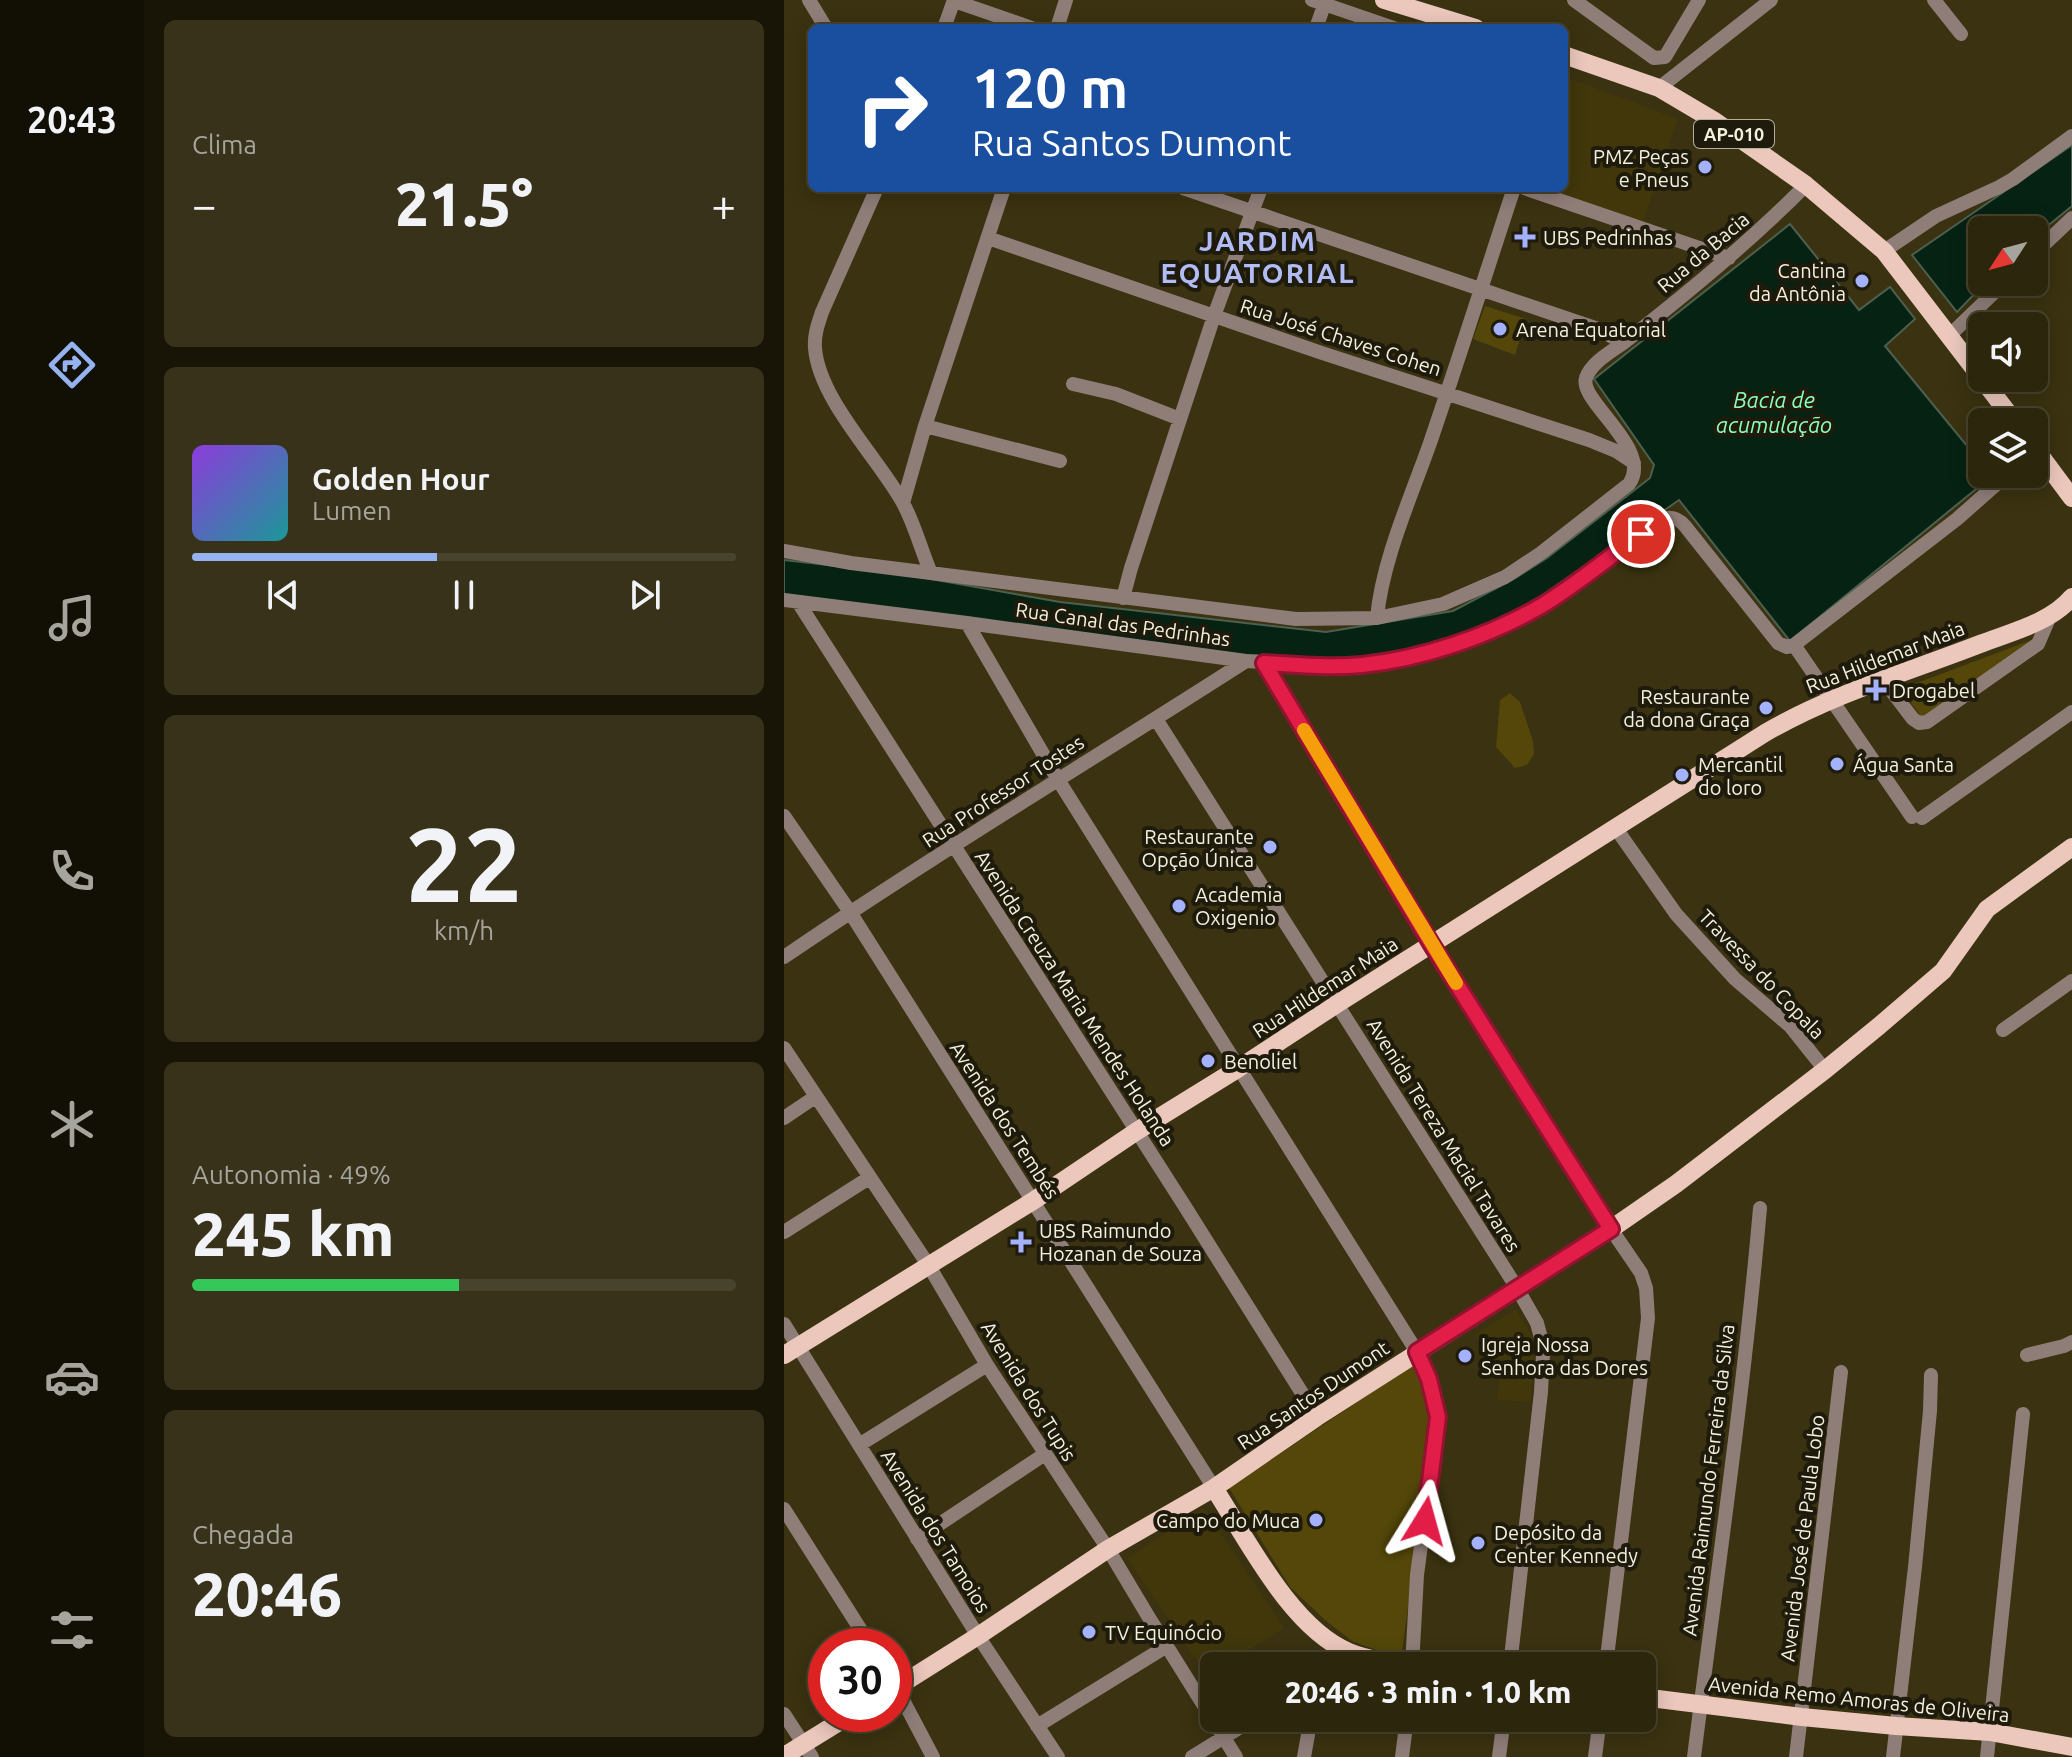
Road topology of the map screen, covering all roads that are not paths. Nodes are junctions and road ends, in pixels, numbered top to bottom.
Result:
1 (809, 0) edge
2 (954, 0) edge
3 (1066, 0) edge
4 (1574, 0) edge
5 (1699, 0) edge
6 (1771, 0) edge
7 (1934, 0) edge
8 (1321, 1) edge
9 (1396, 2) edge
10 (824, 24) edge
11 (945, 24) edge
12 (1021, 24) edge
13 (1058, 24) edge
14 (1317, 24) edge
15 (1383, 24) edge
16 (1464, 24) edge
17 (1961, 34) dead end
18 (1568, 56) edge
19 (1659, 88) junction
20 (2072, 136) edge
21 (1806, 185) junction
22 (875, 192) edge
23 (1003, 192) edge
24 (1195, 192) edge
25 (1260, 192) edge
26 (1513, 192) edge
27 (1536, 192) edge
28 (1253, 211) junction
29 (2072, 218) edge
30 (988, 238) junction
31 (2048, 241) edge
32 (1884, 251) junction
33 (1729, 258) junction
34 (1481, 288) junction
35 (1990, 296) edge
36 (1214, 316) junction
37 (1949, 336) junction
38 (1623, 343) junction
39 (1073, 384) dead end
40 (1447, 393) junction
41 (2004, 408) edge
42 (1180, 419) junction
43 (925, 426) junction
44 (1060, 461) dead end
45 (1634, 463) junction
46 (2048, 466) edge
47 (1992, 488) edge
48 (2070, 494) edge
49 (903, 503) junction
50 (784, 551) edge
51 (931, 573) junction
52 (2072, 597) edge
53 (1123, 598) junction
54 (791, 601) edge
55 (2072, 609) edge
56 (2050, 616) junction
57 (1377, 618) junction
58 (967, 623) junction
59 (1794, 645) junction
60 (1246, 661) junction
61 (1264, 663) junction
62 (1884, 681) junction
63 (1831, 701) junction
64 (2072, 712) edge
65 (1156, 719) junction
66 (1057, 778) junction
67 (784, 816) edge
68 (1615, 827) junction
69 (953, 847) junction
70 (2072, 847) edge
71 (850, 912) junction
72 (1432, 945) junction
73 (784, 957) edge
74 (2072, 981) edge
75 (1337, 1004) junction
76 (2003, 1030) dead end
77 (784, 1048) edge
78 (1239, 1068) junction
79 (1825, 1070) junction
80 (815, 1097) junction
81 (784, 1118) edge
82 (1137, 1131) junction
83 (869, 1178) junction
84 (1033, 1201) junction
85 (1760, 1208) dead end
86 (1611, 1229) junction
87 (784, 1232) edge
88 (929, 1266) junction
89 (1517, 1288) junction
90 (784, 1324) edge
91 (2072, 1342) edge
92 (791, 1351) edge
93 (1417, 1352) junction
94 (2027, 1355) dead end
95 (987, 1365) junction
96 (1841, 1372) dead end
97 (1931, 1375) dead end
98 (2023, 1414) dead end
99 (1317, 1417) junction
100 (859, 1445) junction
101 (1045, 1454) junction
102 (1214, 1488) junction
103 (784, 1509) edge
104 (917, 1539) junction
105 (1108, 1549) junction
106 (860, 1628) edge
107 (978, 1636) junction
108 (1167, 1646) junction
109 (1348, 1652) edge
110 (1413, 1652) edge
111 (1512, 1652) edge
112 (1608, 1652) edge
113 (912, 1676) edge
114 (1656, 1699) edge
115 (1700, 1705) junction
116 (784, 1714) edge
117 (1802, 1717) junction
118 (912, 1718) edge
119 (1037, 1726) junction
120 (1896, 1726) junction
121 (830, 1732) edge
122 (1233, 1732) edge
123 (1308, 1732) edge
124 (1405, 1732) edge
125 (1502, 1732) edge
126 (1598, 1732) edge
127 (1990, 1732) junction
128 (1225, 1737) junction
129 (2072, 1747) edge
130 (808, 1750) edge
131 (784, 1756) edge
132 (933, 1757) edge
133 (1058, 1757) edge
134 (1192, 1757) edge
135 (1236, 1757) edge
136 (1304, 1757) edge
137 (1402, 1757) edge
138 (1499, 1757) edge
139 (1595, 1757) edge
140 (1694, 1757) edge
141 (1796, 1757) edge
142 (1893, 1757) edge
143 (1987, 1757) edge

1 - 10 street
2 - 11 street
2 - 12 street
3 - 13 street
4 - 5 street
6 - 19 street
7 - 17 street
8 - 14 street
8 - 15 street
9 - 16 main road
18 - 19 main road, AP-010
19 - 21 main road, AP-010
20 - 32 street
21 - 32 main road, AP-010
21 - 33 street, Rua da Bacia
22 - 49 street
23 - 30 street
24 - 28 street
25 - 28 street
26 - 34 street
27 - 33 street
28 - 34 street
28 - 36 street
29 - 31 street
30 - 36 street, Rua José Chaves Cohen
30 - 43 street
32 - 37 main road, AP-010
33 - 38 street, Rua da Bacia
34 - 38 street
34 - 40 street
35 - 37 street
36 - 40 street, Rua José Chaves Cohen
36 - 42 street
37 - 41 main road, AP-010
38 - 45 street, Rua da Bacia
39 - 42 street
40 - 45 street, Rua José Chaves Cohen
40 - 57 street
42 - 53 street
43 - 44 street
43 - 49 street
45 - 57 street, Rua Canal das Pedrinhas
46 - 48 main road
47 - 59 street
49 - 51 street
50 - 51 street, Rua Canal das Pedrinhas
51 - 53 street, Rua Canal das Pedrinhas
52 - 56 main road, Rua Hildemar Maia
53 - 57 street, Rua Canal das Pedrinhas
54 - 58 street, Rua Canal das Pedrinhas
54 - 69 street, Avenida Creuza Maria Mendes Holanda
55 - 56 main road
56 - 62 main road, Rua Hildemar Maia
56 - 62 street
58 - 60 street, Rua Canal das Pedrinhas
58 - 66 street
59 - 61 street, Rua Canal das Pedrinhas
59 - 63 street
60 - 61 street, Rua Canal das Pedrinhas
60 - 65 street, Rua Professor Tostes
61 - 72 street
62 - 63 main road, Rua Hildemar Maia
63 - 64 street
63 - 68 main road, Rua Hildemar Maia
65 - 66 street, Rua Professor Tostes
65 - 75 street, Avenida Tereza Maciel Tavares
66 - 69 street, Rua Professor Tostes
66 - 78 street
67 - 71 street, Avenida dos Tembés
68 - 72 main road, Rua Hildemar Maia
68 - 79 street, Travessa do Copala
69 - 71 street, Rua Professor Tostes
69 - 82 street, Avenida Creuza Maria Mendes Holanda
70 - 79 main road, Rua Santos Dumont
71 - 73 street, Rua Professor Tostes
71 - 84 street, Avenida dos Tembés
72 - 75 main road, Rua Hildemar Maia
72 - 86 street
74 - 76 street
75 - 78 main road, Rua Hildemar Maia
75 - 89 street, Avenida Tereza Maciel Tavares
77 - 80 street, Avenida dos Tupis
78 - 82 main road, Rua Hildemar Maia
78 - 93 street
79 - 86 main road, Rua Santos Dumont
80 - 81 street
80 - 83 street, Avenida dos Tupis
82 - 84 main road, Rua Hildemar Maia
82 - 99 street, Avenida Creuza Maria Mendes Holanda
83 - 87 street
83 - 88 street, Avenida dos Tupis
84 - 88 main road, Rua Hildemar Maia
84 - 102 street, Avenida dos Tembés
85 - 115 street, Avenida Raimundo Ferreira da Silva
86 - 89 main road, Rua Santos Dumont
86 - 112 street
88 - 92 main road, Rua Hildemar Maia
88 - 95 street, Avenida dos Tupis
89 - 93 main road, Rua Santos Dumont
89 - 111 street, Avenida Tereza Maciel Tavares
90 - 92 street, Avenida dos Tamoios
91 - 94 street
92 - 100 street, Avenida dos Tamoios
93 - 99 main road, Rua Santos Dumont
93 - 110 street
95 - 100 street
95 - 101 street, Avenida dos Tupis
96 - 117 street, Avenida José de Paula Lobo
97 - 120 street
98 - 127 street
99 - 102 main road, Rua Santos Dumont
100 - 104 street, Avenida dos Tamoios
101 - 104 street
101 - 105 street, Avenida dos Tupis
102 - 105 main road, Rua Santos Dumont
102 - 109 main road
103 - 106 street
104 - 107 street, Avenida dos Tamoios
105 - 107 main road, Rua Santos Dumont
105 - 108 street, Avenida dos Tupis
107 - 113 main road, Rua Santos Dumont
107 - 119 street, Avenida dos Tamoios
108 - 119 street
108 - 128 street, Avenida dos Tupis
114 - 115 main road, Avenida Remo Amoras de Oliveira
115 - 117 main road, Avenida Remo Amoras de Oliveira
115 - 140 street, Avenida Raimundo Ferreira da Silva
116 - 130 street
117 - 120 main road, Avenida Remo Amoras de Oliveira
117 - 141 street, Avenida José de Paula Lobo
118 - 132 street
119 - 133 street, Avenida dos Tamoios
120 - 127 main road, Avenida Remo Amoras de Oliveira
120 - 142 street
121 - 130 main road
122 - 128 street
123 - 136 street
124 - 137 street
125 - 138 street
126 - 139 street
127 - 129 main road, Avenida Remo Amoras de Oliveira
127 - 143 street
128 - 134 street
128 - 135 street, Avenida dos Tupis
130 - 131 main road

